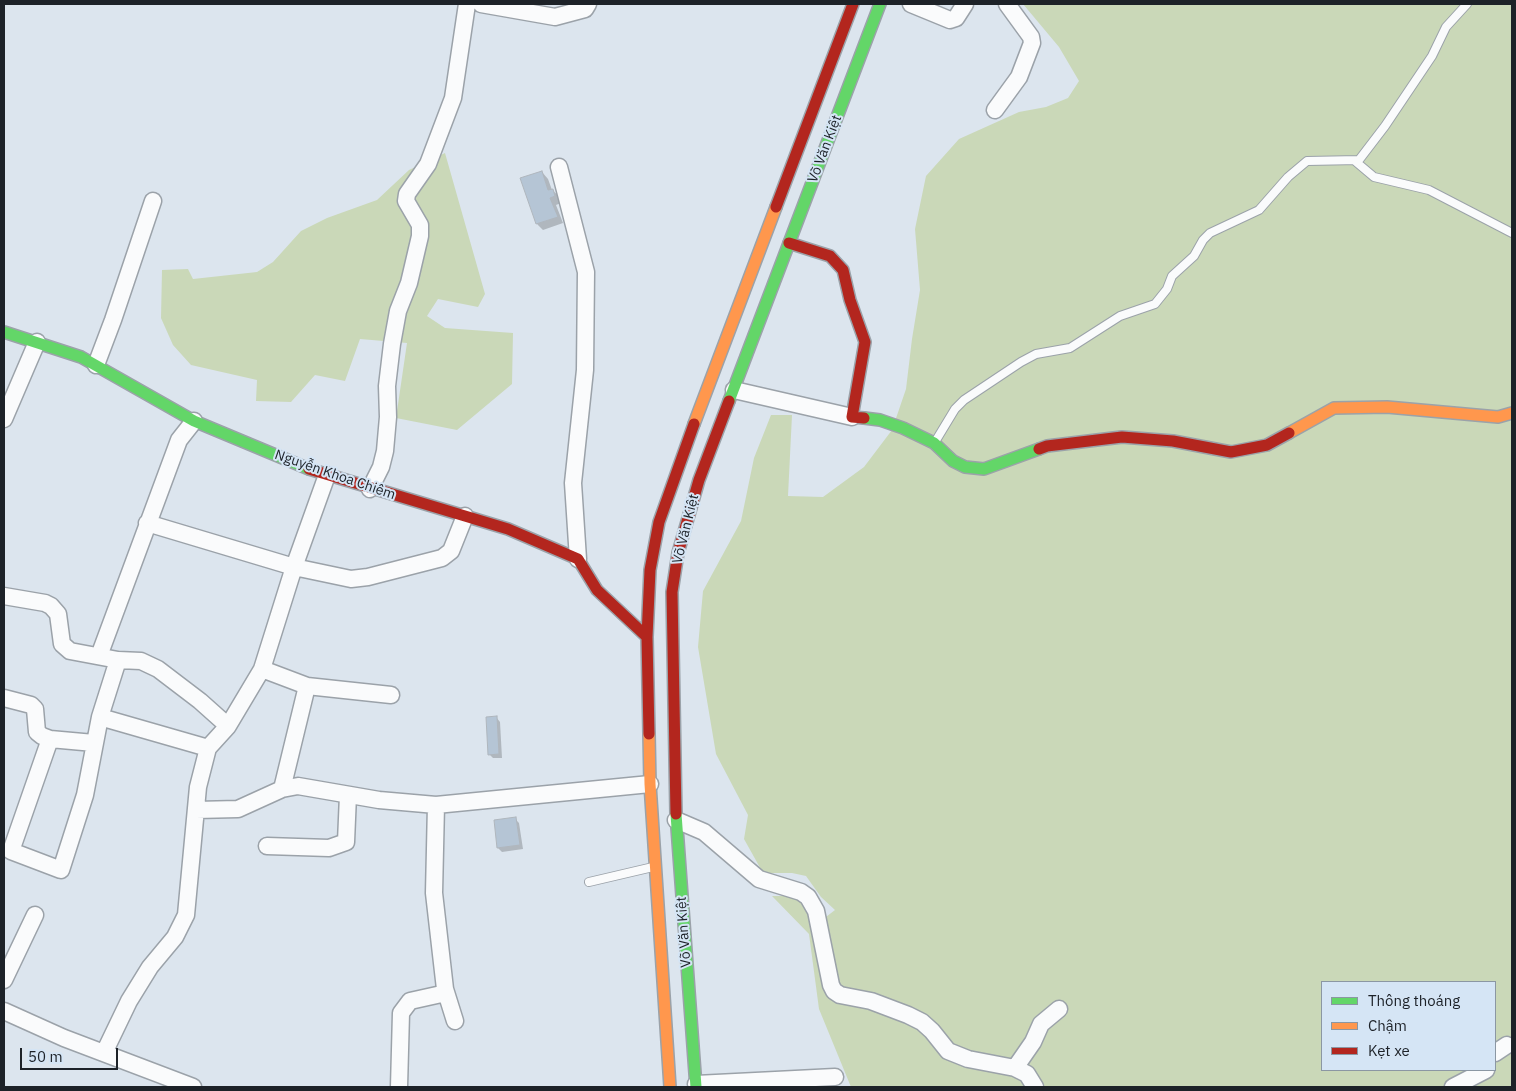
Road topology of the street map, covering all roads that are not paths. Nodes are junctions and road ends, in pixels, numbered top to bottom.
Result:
1 (467, 4) edge
2 (481, 4) edge
3 (588, 4) edge
4 (853, 4) edge
5 (880, 4) edge
6 (911, 4) edge
7 (964, 4) edge
8 (1007, 4) edge
9 (1467, 4) edge
10 (995, 110) dead end
11 (1355, 161) junction
12 (559, 167) dead end
13 (153, 200) dead end
14 (1512, 233) edge
15 (777, 239) junction
16 (4, 332) edge
17 (37, 342) junction
18 (96, 365) junction
19 (734, 390) junction
20 (1512, 414) edge
21 (852, 418) junction
22 (4, 419) edge
23 (194, 421) junction
24 (934, 443) junction
25 (327, 474) junction
26 (370, 488) junction
27 (465, 516) junction
28 (147, 523) junction
29 (578, 559) junction
30 (294, 567) junction
31 (4, 596) edge
32 (659, 637) junction
33 (99, 656) junction
34 (118, 660) junction
35 (262, 669) junction
36 (307, 686) junction
37 (391, 695) dead end
38 (4, 698) edge
39 (100, 717) junction
40 (228, 726) junction
41 (50, 740) junction
42 (94, 743) junction
43 (208, 748) junction
44 (650, 784) junction
45 (282, 789) junction
46 (348, 795) junction
47 (436, 805) junction
48 (196, 810) junction
49 (676, 820) junction
50 (267, 846) dead end
51 (655, 866) junction
52 (589, 882) dead end
53 (35, 915) dead end
54 (4, 980) edge
55 (446, 993) junction
56 (1059, 1009) dead end
57 (4, 1011) edge
58 (455, 1021) dead end
59 (104, 1053) junction
60 (1015, 1068) junction
61 (1484, 1071) edge
62 (835, 1077) dead end
63 (696, 1086) edge
64 (193, 1087) edge
65 (399, 1087) edge
66 (670, 1087) edge
67 (1035, 1087) edge
68 (1453, 1087) edge

1 - 26 street
2 - 3 street
4 - 15 main road, Võ Văn Kiệt
5 - 15 main road, Võ Văn Kiệt
6 - 7 street
8 - 10 street
9 - 11 lane
11 - 14 lane
11 - 24 lane
12 - 29 street
13 - 18 street
15 - 19 main road, Võ Văn Kiệt
15 - 21 main road
15 - 32 main road, Võ Văn Kiệt
16 - 17 main road, Nguyễn Khoa Chiêm
17 - 18 main road, Nguyễn Khoa Chiêm
17 - 22 street
18 - 23 main road, Nguyễn Khoa Chiêm
19 - 21 street
19 - 32 main road, Võ Văn Kiệt
20 - 24 main road
21 - 24 main road
23 - 25 main road, Nguyễn Khoa Chiêm
23 - 28 street
25 - 26 main road, Nguyễn Khoa Chiêm
25 - 30 street
26 - 27 main road, Nguyễn Khoa Chiêm
27 - 29 main road, Nguyễn Khoa Chiêm
27 - 30 street
28 - 30 street
28 - 33 street
29 - 32 main road
30 - 35 street
31 - 33 street
32 - 44 main road, Võ Văn Kiệt
32 - 49 main road, Võ Văn Kiệt
33 - 34 street
34 - 39 street
34 - 40 street
35 - 36 street
35 - 40 street
36 - 37 street
36 - 45 street
38 - 41 street
39 - 42 street
39 - 43 street
40 - 43 street
41 - 42 street
41 - 42 street
43 - 48 street
44 - 47 street
44 - 51 main road, Võ Văn Kiệt
45 - 46 street
45 - 48 street
46 - 47 street
46 - 50 street
47 - 55 street
48 - 59 street
49 - 60 street
49 - 63 main road, Võ Văn Kiệt
51 - 52 lane
51 - 66 main road, Võ Văn Kiệt
53 - 54 street
55 - 58 street
55 - 65 street
56 - 60 street
57 - 59 street
59 - 64 street
60 - 67 street
61 - 68 street
62 - 63 street

